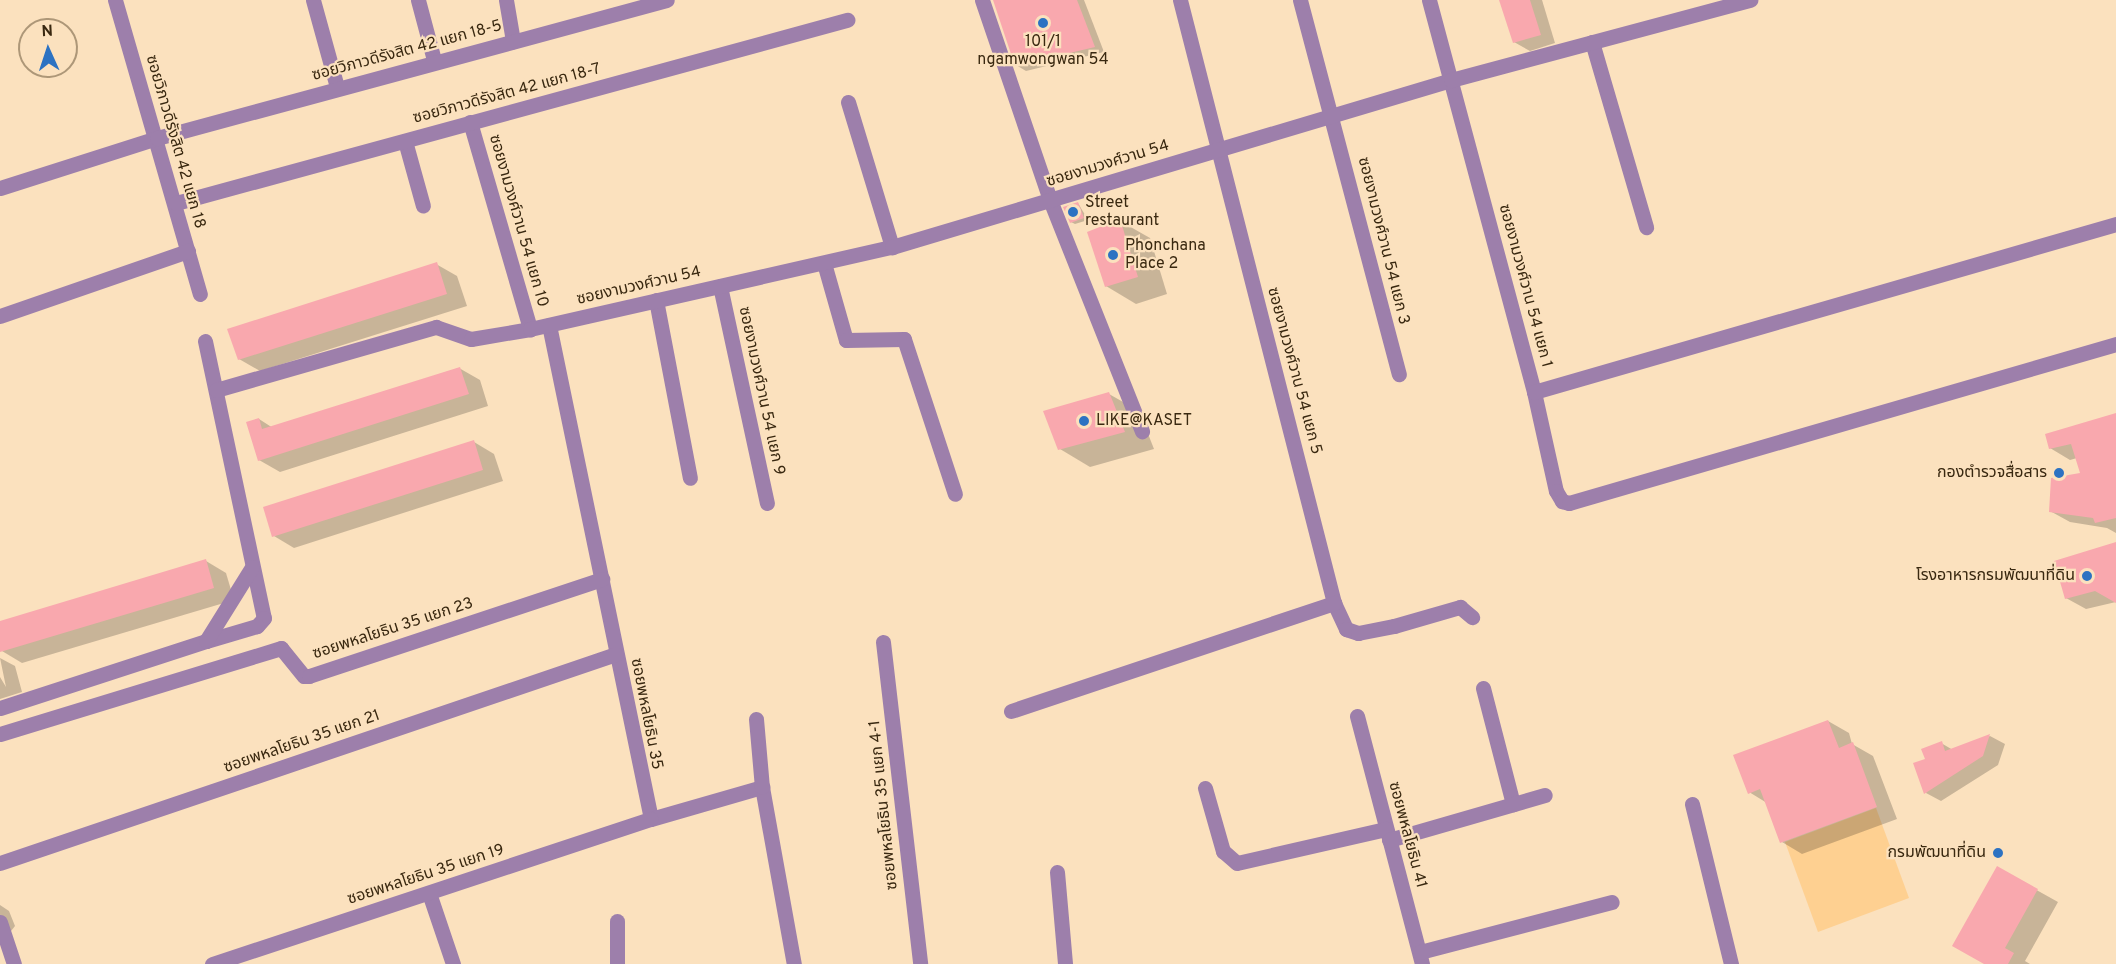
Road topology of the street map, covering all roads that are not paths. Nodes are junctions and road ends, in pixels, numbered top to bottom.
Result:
1 (114, 0) edge
2 (313, 0) edge
3 (418, 0) edge
4 (506, 0) edge
5 (982, 0) edge
6 (1180, 0) edge
7 (1300, 0) edge
8 (1429, 0) edge
9 (1750, 0) edge
10 (658, 1) edge
11 (848, 20) dead end
12 (513, 41) junction
13 (1592, 42) junction
14 (434, 60) junction
15 (1451, 80) junction
16 (338, 87) junction
17 (848, 102) dead end
18 (1333, 117) junction
19 (470, 122) junction
20 (157, 138) junction
21 (405, 141) junction
22 (1217, 149) junction
23 (0, 188) edge
24 (1050, 200) junction
25 (176, 203) junction
26 (423, 206) dead end
27 (2116, 224) edge
28 (1646, 227) dead end
29 (892, 247) junction
30 (188, 251) junction
31 (824, 262) junction
32 (720, 286) junction
33 (200, 294) dead end
34 (656, 300) junction
35 (0, 316) edge
36 (549, 326) junction
37 (530, 329) junction
38 (205, 341) dead end
39 (2116, 344) edge
40 (1399, 374) dead end
41 (216, 390) junction
42 (1534, 392) junction
43 (1142, 431) dead end
44 (690, 478) dead end
45 (955, 494) dead end
46 (767, 503) dead end
47 (252, 567) junction
48 (602, 579) junction
49 (1334, 603) junction
50 (1472, 617) dead end
51 (206, 641) junction
52 (883, 642) dead end
53 (616, 654) junction
54 (1483, 688) dead end
55 (0, 708) edge
56 (1011, 711) dead end
57 (1357, 716) dead end
58 (756, 718) dead end
59 (0, 734) edge
60 (762, 787) junction
61 (1205, 788) dead end
62 (1545, 795) dead end
63 (1513, 804) junction
64 (1692, 804) dead end
65 (651, 819) junction
66 (1388, 835) junction
67 (0, 863) edge
68 (1057, 872) dead end
69 (429, 893) junction
70 (1612, 902) dead end
71 (617, 921) dead end
72 (0, 922) edge
73 (1421, 958) edge
74 (14, 964) edge
75 (212, 964) edge
76 (453, 964) edge
77 (616, 964) edge
78 (794, 964) edge
79 (920, 964) edge
80 (1065, 964) edge
81 (1731, 964) edge

1 - 20 street, ซอยวิภาวดีรังสิต 42 แยก 18
2 - 16 street
3 - 14 street
4 - 12 street
5 - 24 street
6 - 22 street, ซอยงามวงศ์วาน 54 แยก 5
7 - 18 street, ซอยงามวงศ์วาน 54 แยก 3
8 - 15 street, ซอยงามวงศ์วาน 54 แยก 1
9 - 13 street, ซอยงามวงศ์วาน 54
10 - 12 street, ซอยวิภาวดีรังสิต 42 แยก 18-5
11 - 19 street, ซอยวิภาวดีรังสิต 42 แยก 18-7
12 - 14 street, ซอยวิภาวดีรังสิต 42 แยก 18-5
13 - 15 street, ซอยงามวงศ์วาน 54
13 - 28 street
14 - 16 street, ซอยวิภาวดีรังสิต 42 แยก 18-5
15 - 18 street, ซอยงามวงศ์วาน 54
15 - 42 street, ซอยงามวงศ์วาน 54 แยก 1
16 - 20 street, ซอยวิภาวดีรังสิต 42 แยก 18-5
17 - 29 street
18 - 22 street, ซอยงามวงศ์วาน 54
18 - 40 street, ซอยงามวงศ์วาน 54 แยก 3
19 - 21 street, ซอยวิภาวดีรังสิต 42 แยก 18-7
19 - 37 street, ซอยงามวงศ์วาน 54 แยก 10
20 - 23 street, ซอยวิภาวดีรังสิต 42 แยก 18-5
20 - 25 street, ซอยวิภาวดีรังสิต 42 แยก 18
21 - 25 street, ซอยวิภาวดีรังสิต 42 แยก 18-7
21 - 26 street
22 - 24 street, ซอยงามวงศ์วาน 54
22 - 49 street, ซอยงามวงศ์วาน 54 แยก 5
24 - 29 street, ซอยงามวงศ์วาน 54
24 - 43 street
25 - 30 street, ซอยวิภาวดีรังสิต 42 แยก 18
27 - 42 street
29 - 31 street, ซอยงามวงศ์วาน 54
30 - 33 street, ซอยวิภาวดีรังสิต 42 แยก 18
30 - 35 street
31 - 32 street, ซอยงามวงศ์วาน 54
31 - 45 street
32 - 34 street, ซอยงามวงศ์วาน 54
32 - 46 street, ซอยงามวงศ์วาน 54 แยก 9
34 - 36 street, ซอยงามวงศ์วาน 54
34 - 44 street
36 - 37 street, ซอยงามวงศ์วาน 54
36 - 48 street, ซอยพหลโยธิน 35
37 - 41 street, ซอยงามวงศ์วาน 54
38 - 41 street
39 - 42 street, ซอยงามวงศ์วาน 54 แยก 1
41 - 47 street
47 - 51 street
47 - 51 street
48 - 53 street, ซอยพหลโยธิน 35
48 - 59 street, ซอยพหลโยธิน 35 แยก 23
49 - 50 street, ซอยงามวงศ์วาน 54 แยก 5
49 - 56 street
51 - 55 street
52 - 79 street, ซอยพหลโยธิน 35 แยก 4-1
53 - 65 street, ซอยพหลโยธิน 35
53 - 67 street, ซอยพหลโยธิน 35 แยก 21
54 - 63 street
57 - 66 street, ซอยพหลโยธิน 41
58 - 60 street
60 - 65 street
60 - 78 street
61 - 66 street
62 - 63 street
63 - 66 street
64 - 81 street
65 - 69 street, ซอยพหลโยธิน 35 แยก 19
66 - 73 street, ซอยพหลโยธิน 41
68 - 80 street
69 - 75 street, ซอยพหลโยธิน 35 แยก 19
69 - 76 street
70 - 73 street
71 - 77 street
72 - 74 street

